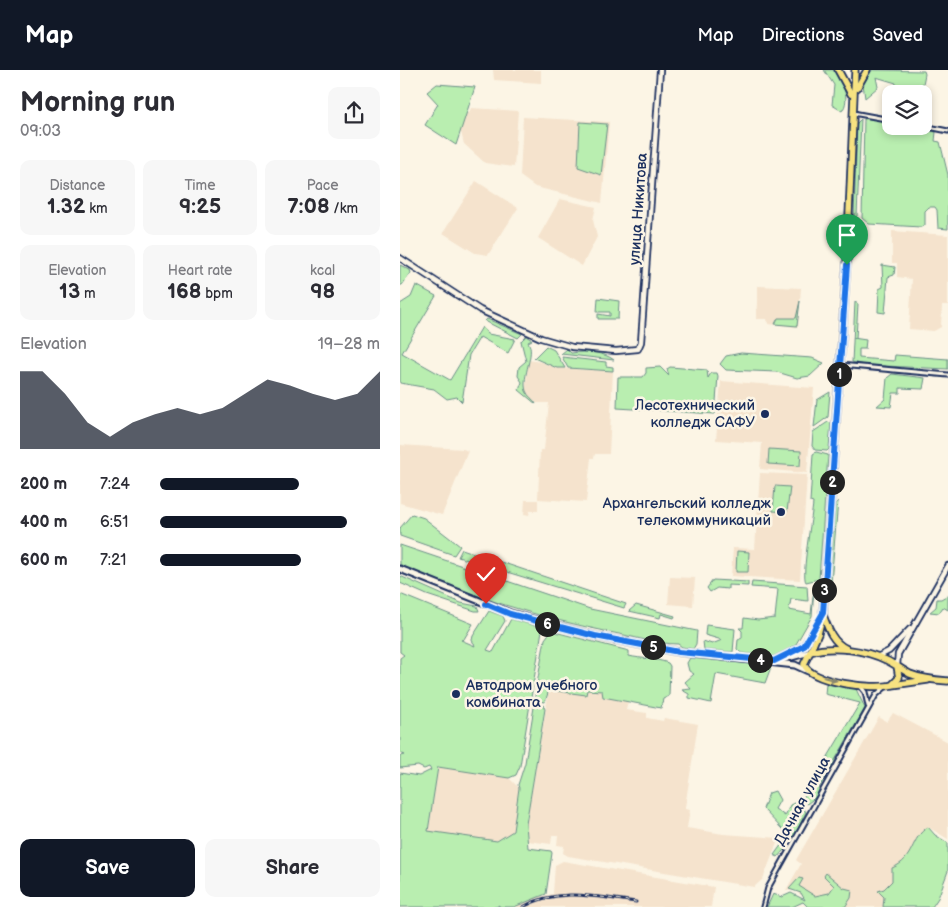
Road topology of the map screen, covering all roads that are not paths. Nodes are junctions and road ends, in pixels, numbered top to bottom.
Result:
1 (660, 70) edge
2 (838, 70) edge
3 (851, 70) edge
4 (855, 70) edge
5 (867, 70) edge
6 (853, 95) junction
7 (852, 113) junction
8 (882, 118) edge
9 (932, 128) edge
10 (948, 131) edge
11 (400, 258) edge
12 (840, 365) junction
13 (948, 374) edge
14 (948, 566) edge
15 (400, 569) edge
16 (823, 613) junction
17 (916, 623) junction
18 (850, 650) junction
19 (810, 652) junction
20 (877, 657) junction
21 (774, 661) junction
22 (897, 666) junction
23 (808, 671) junction
24 (935, 680) junction
25 (948, 681) edge
26 (892, 685) junction
27 (860, 686) junction
28 (884, 688) junction
29 (868, 709) junction
30 (763, 907) edge

1 - 11 street, улица Никитова
2 - 6 main road
3 - 6 main road
4 - 6 main road
5 - 6 main road
6 - 7 main road
7 - 8 street
7 - 12 main road
9 - 10 street
12 - 13 street
12 - 16 main road
14 - 17 street
15 - 21 main road
16 - 18 main road
16 - 19 main road
16 - 21 main road
17 - 20 street
17 - 22 street
18 - 19 main road
18 - 20 main road
19 - 21 main road
19 - 23 main road
20 - 22 main road
21 - 23 main road
22 - 24 main road
22 - 26 main road
23 -> 27 main road
24 - 25 main road
24 - 26 main road
26 - 28 main road
27 - 28 main road
27 - 29 street
28 - 29 street, Дачная улица
29 - 30 street, Дачная улица

